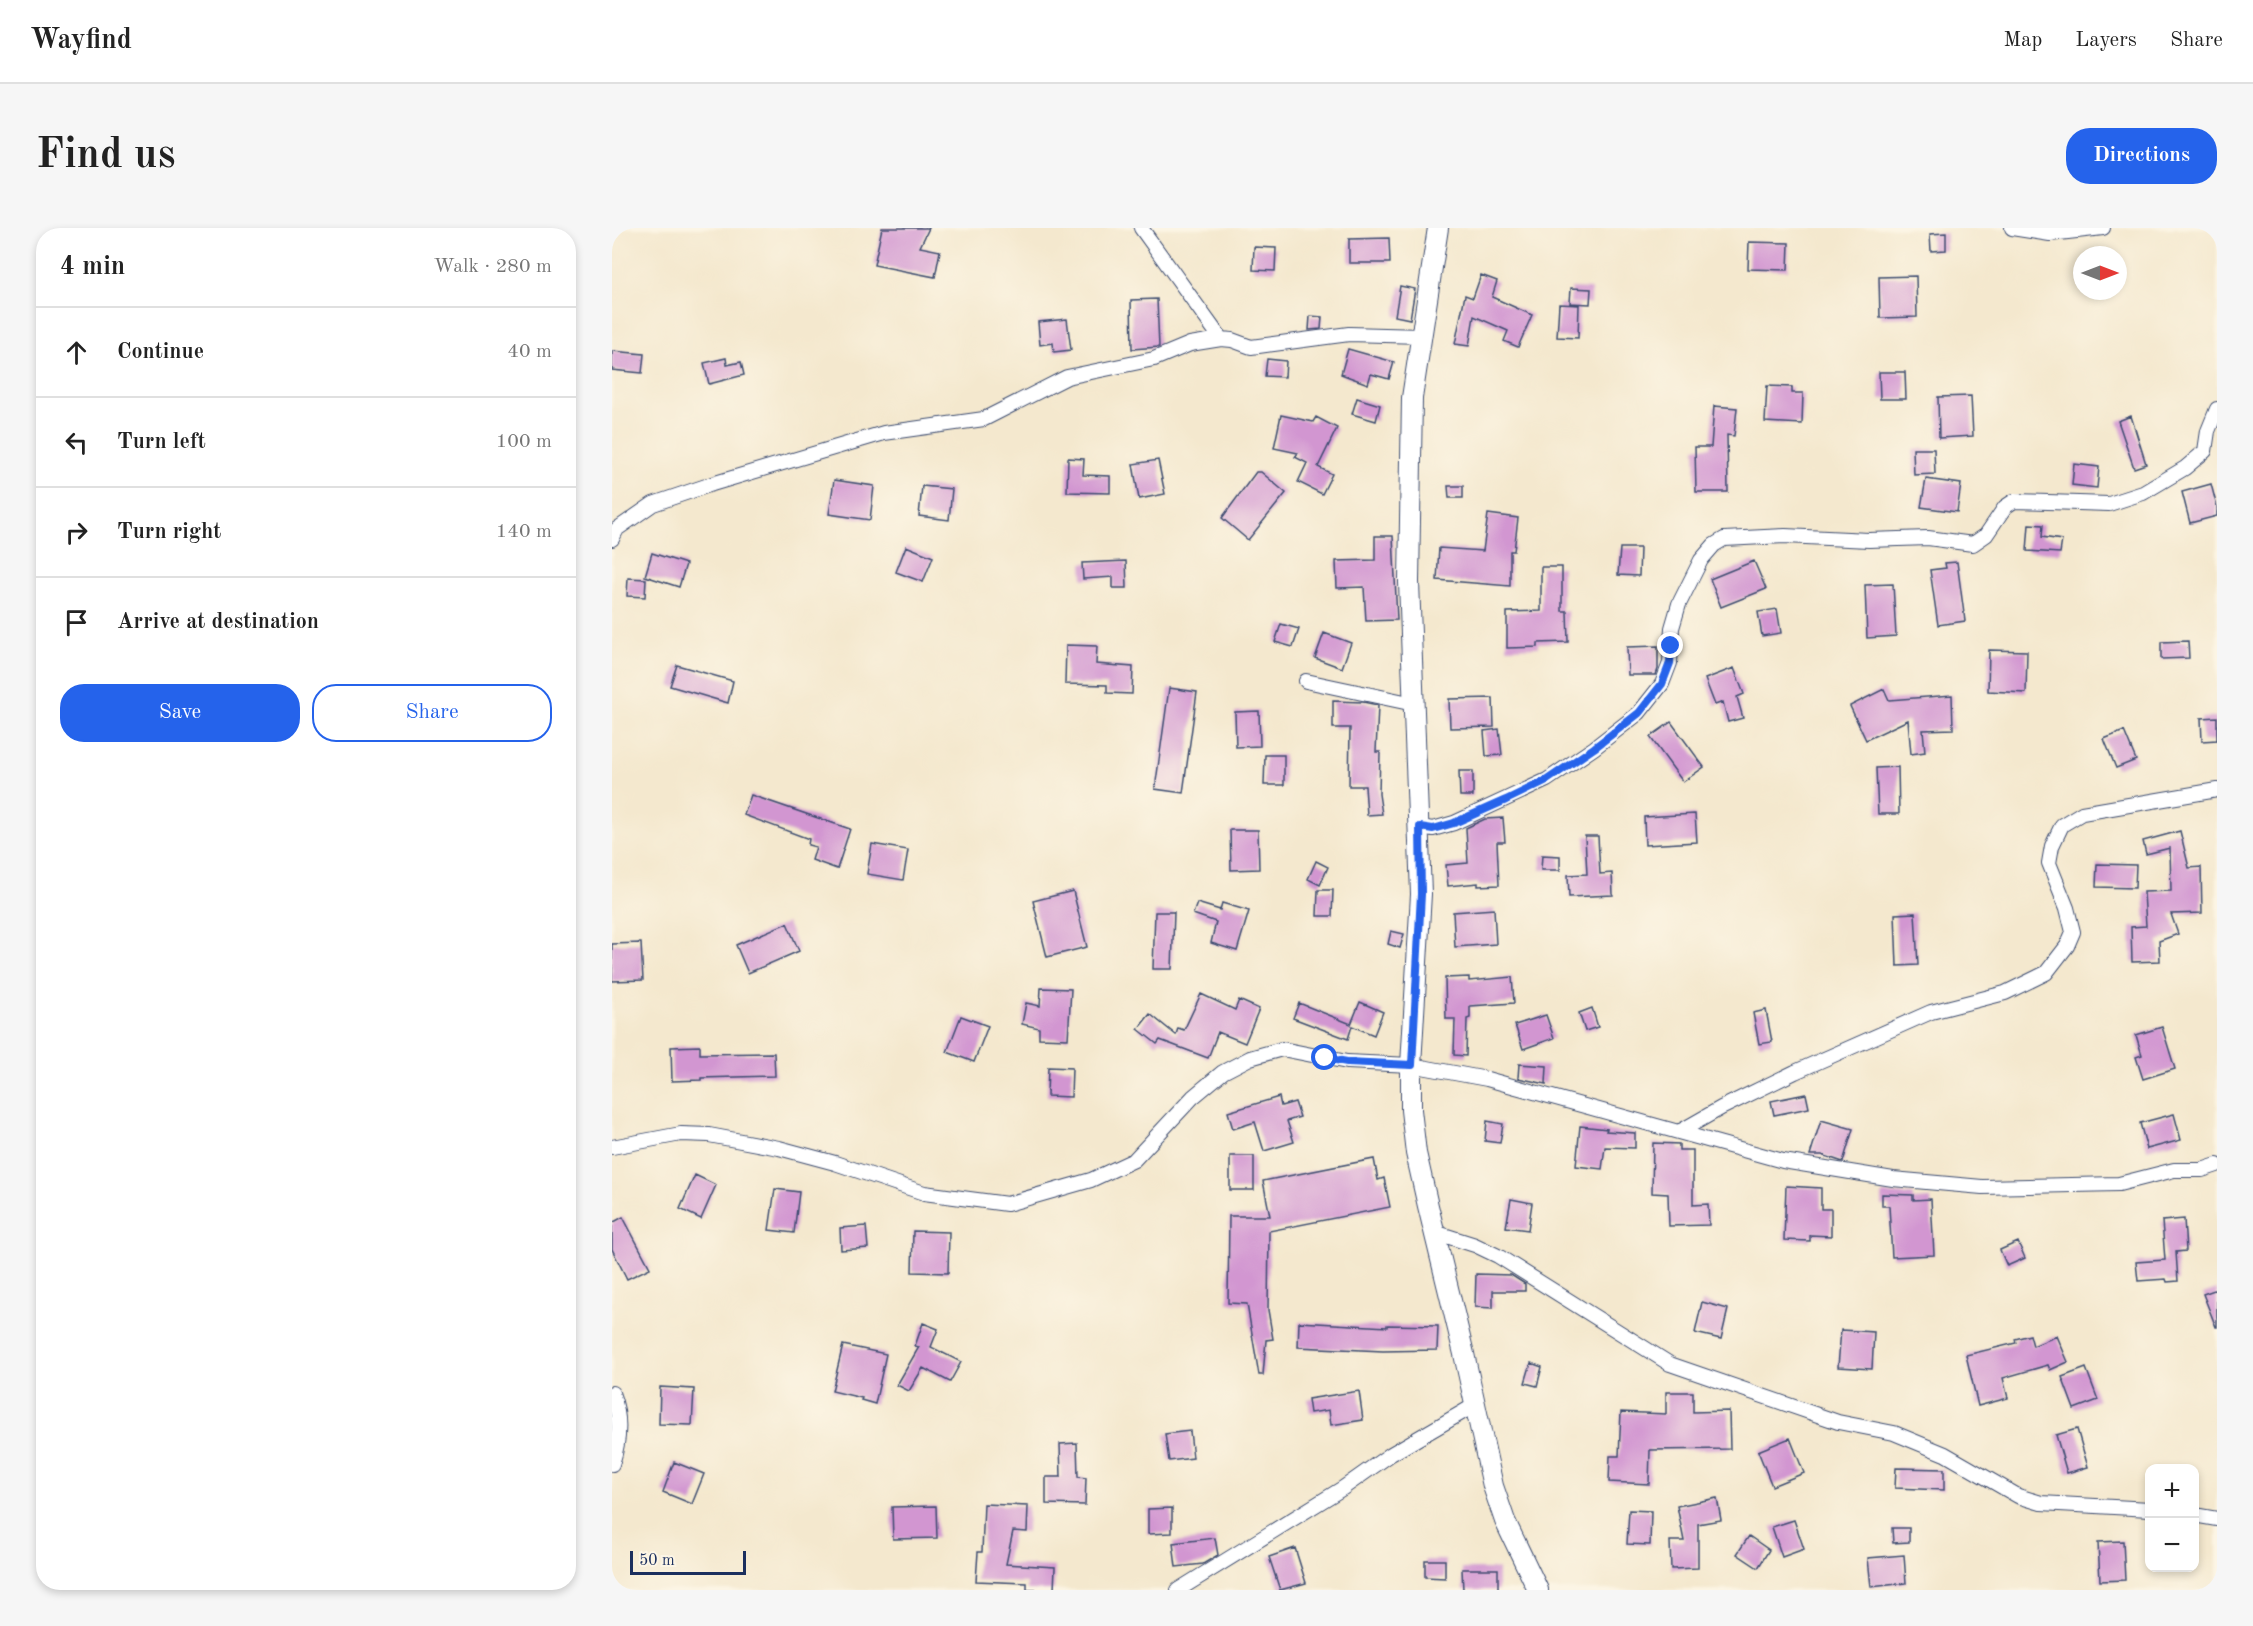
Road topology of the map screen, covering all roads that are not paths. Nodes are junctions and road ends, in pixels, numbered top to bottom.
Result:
1 (1141, 228) edge
2 (1438, 228) edge
3 (2012, 228) edge
4 (2103, 228) edge
5 (1421, 336) junction
6 (1221, 339) junction
7 (2217, 409) edge
8 (612, 539) edge
9 (1306, 681) dead end
10 (1414, 704) junction
11 (2217, 790) edge
12 (1420, 827) junction
13 (1412, 1065) junction
14 (1679, 1132) junction
15 (612, 1146) edge
16 (2217, 1164) edge
17 (1434, 1232) junction
18 (612, 1393) edge
19 (1475, 1405) junction
20 (612, 1464) edge
21 (2145, 1508) edge
22 (2199, 1516) edge
23 (2217, 1519) edge
24 (1178, 1590) edge
25 (1538, 1590) edge

1 - 6 street
2 - 5 main road
3 - 4 street
5 - 6 street
5 - 10 main road
6 - 8 street
7 - 12 street
9 - 10 street
10 - 12 main road
11 - 14 street
12 - 13 main road
13 - 14 street
13 - 15 street
13 - 17 main road
14 - 16 street
17 - 19 main road
17 - 21 street
18 - 20 street
19 - 24 street
19 - 25 main road
22 - 23 street

